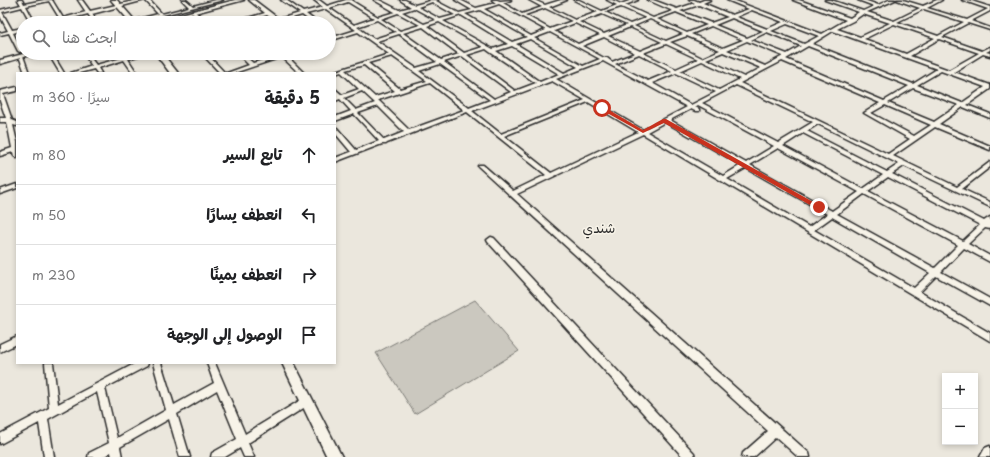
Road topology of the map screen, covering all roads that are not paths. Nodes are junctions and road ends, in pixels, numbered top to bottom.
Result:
1 (20, 0) edge
2 (50, 0) edge
3 (80, 0) edge
4 (114, 0) edge
5 (143, 0) edge
6 (147, 0) edge
7 (184, 0) edge
8 (218, 0) edge
9 (241, 0) edge
10 (251, 0) edge
11 (283, 0) edge
12 (316, 0) edge
13 (350, 0) edge
14 (376, 0) edge
15 (402, 0) edge
16 (433, 0) edge
17 (457, 0) edge
18 (494, 0) edge
19 (509, 0) edge
20 (532, 0) edge
21 (565, 0) edge
22 (576, 0) edge
23 (609, 0) edge
24 (636, 0) edge
25 (650, 0) edge
26 (691, 0) edge
27 (708, 0) edge
28 (728, 0) edge
29 (795, 0) edge
30 (827, 0) edge
31 (860, 0) edge
32 (893, 0) edge
33 (899, 0) edge
34 (940, 0) edge
35 (964, 0) edge
36 (500, 3) junction
37 (698, 3) junction
38 (621, 5) junction
39 (24, 6) junction
40 (119, 6) junction
41 (878, 6) junction
42 (327, 7) junction
43 (414, 7) junction
44 (545, 7) junction
45 (924, 8) junction
46 (990, 8) edge
47 (478, 9) junction
48 (752, 9) junction
49 (193, 10) junction
50 (676, 10) junction
51 (0, 12) edge
52 (398, 12) junction
53 (601, 12) junction
54 (863, 12) junction
55 (89, 13) junction
56 (268, 13) junction
57 (303, 14) junction
58 (461, 14) junction
59 (161, 15) junction
60 (522, 15) junction
61 (30, 16) edge
62 (61, 16) edge
63 (80, 16) edge
64 (91, 16) edge
65 (127, 16) edge
66 (158, 16) edge
67 (174, 16) edge
68 (199, 16) edge
69 (258, 16) edge
70 (272, 16) edge
71 (297, 16) edge
72 (306, 16) edge
73 (731, 16) junction
74 (652, 18) junction
75 (378, 19) junction
76 (440, 20) junction
77 (851, 20) junction
78 (575, 21) junction
79 (787, 22) junction
80 (967, 22) junction
81 (894, 23) junction
82 (710, 24) junction
83 (354, 26) junction
84 (422, 26) junction
85 (629, 26) junction
86 (990, 29) edge
87 (360, 30) junction
88 (551, 30) junction
89 (834, 30) junction
90 (16, 31) edge
91 (767, 31) junction
92 (10, 32) junction
93 (399, 32) junction
94 (0, 34) edge
95 (687, 34) junction
96 (604, 35) junction
97 (823, 36) junction
98 (530, 37) junction
99 (337, 38) edge
100 (939, 38) junction
101 (860, 39) junction
102 (374, 40) junction
103 (747, 40) junction
104 (665, 42) junction
105 (16, 43) edge
106 (512, 44) junction
107 (578, 45) junction
108 (806, 45) junction
109 (486, 47) junction
110 (990, 48) edge
111 (724, 50) junction
112 (492, 51) junction
113 (640, 53) junction
114 (983, 53) junction
115 (16, 54) edge
116 (394, 54) junction
117 (16, 55) edge
118 (463, 55) junction
119 (990, 55) edge
120 (0, 56) edge
121 (906, 56) junction
122 (785, 57) junction
123 (606, 59) junction
124 (702, 59) junction
125 (23, 60) edge
126 (54, 60) edge
127 (90, 60) edge
128 (118, 60) edge
129 (126, 60) edge
130 (165, 60) edge
131 (210, 60) edge
132 (247, 60) edge
133 (266, 60) edge
134 (288, 60) edge
135 (0, 62) edge
136 (441, 62) junction
137 (365, 63) junction
138 (613, 63) junction
139 (252, 65) junction
140 (95, 67) junction
141 (583, 68) junction
142 (765, 68) junction
143 (941, 69) junction
144 (342, 70) junction
145 (416, 70) junction
146 (240, 71) edge
147 (676, 71) junction
148 (27, 72) edge
149 (61, 72) edge
150 (77, 72) edge
151 (98, 72) edge
152 (134, 72) edge
153 (173, 72) edge
154 (222, 72) edge
155 (301, 72) edge
156 (335, 72) edge
157 (950, 72) junction
158 (564, 75) junction
159 (553, 79) junction
160 (744, 79) junction
161 (430, 81) junction
162 (648, 83) junction
163 (736, 83) junction
164 (540, 84) junction
165 (913, 86) junction
166 (990, 87) edge
167 (16, 89) edge
168 (363, 89) junction
169 (399, 91) junction
170 (720, 92) junction
171 (516, 93) junction
172 (0, 94) edge
173 (338, 98) edge
174 (589, 100) junction
175 (494, 101) junction
176 (376, 102) junction
177 (884, 102) junction
178 (963, 105) junction
179 (691, 106) junction
180 (698, 106) junction
181 (468, 111) junction
182 (356, 112) junction
183 (990, 116) edge
184 (336, 119) edge
185 (0, 120) edge
186 (664, 120) junction
187 (10, 122) junction
188 (818, 122) junction
189 (16, 124) edge
190 (936, 124) junction
191 (336, 130) edge
192 (803, 131) junction
193 (643, 132) junction
194 (408, 133) junction
195 (500, 136) junction
196 (914, 140) junction
197 (383, 143) junction
198 (778, 146) junction
199 (990, 148) edge
200 (16, 149) edge
201 (16, 153) edge
202 (355, 153) junction
203 (0, 154) edge
204 (889, 156) junction
205 (336, 160) edge
206 (904, 163) junction
207 (990, 164) edge
208 (481, 166) dead end
209 (745, 166) junction
210 (888, 174) junction
211 (551, 176) junction
212 (723, 179) junction
213 (16, 186) edge
214 (958, 190) junction
215 (864, 191) junction
216 (0, 192) edge
217 (512, 194) junction
218 (990, 205) edge
219 (832, 214) junction
220 (988, 223) edge
221 (809, 230) junction
222 (491, 240) dead end
223 (964, 245) junction
224 (990, 259) edge
225 (935, 272) junction
226 (915, 292) junction
227 (990, 303) edge
228 (990, 337) edge
229 (16, 340) edge
230 (0, 348) edge
231 (48, 364) edge
232 (142, 364) edge
233 (157, 364) edge
234 (211, 364) edge
235 (288, 364) edge
236 (220, 384) junction
237 (100, 386) junction
238 (307, 401) junction
239 (54, 411) junction
240 (171, 412) junction
241 (43, 417) junction
242 (775, 431) junction
243 (0, 439) edge
244 (242, 441) junction
245 (114, 445) junction
246 (990, 452) edge
247 (49, 457) edge
248 (93, 457) edge
249 (117, 457) edge
250 (185, 457) edge
251 (216, 457) edge
252 (249, 457) edge
253 (335, 457) edge
254 (690, 457) edge
255 (747, 457) edge
256 (805, 457) edge
257 (986, 457) edge

1 - 39 street
2 - 39 street
2 - 62 street
3 - 55 street
4 - 40 main road
5 - 40 street
6 - 59 street
7 - 49 street
8 - 49 street
9 - 49 street
10 - 56 street
11 - 57 street
12 - 42 street
13 - 42 street
13 - 75 street
14 - 52 street
15 - 43 street
16 - 43 street
16 - 58 street
17 - 47 street
18 - 36 street
19 - 36 street
20 - 44 street
21 - 44 street
22 - 53 street
23 - 38 street
24 - 38 street
25 - 50 street
26 - 37 street
27 - 37 street
28 - 48 street
29 - 77 street
30 - 54 street
31 - 41 street
32 - 41 street
33 - 45 street
34 - 45 street
35 - 46 street
36 - 47 street
36 - 60 street
37 - 50 street
37 - 73 street
38 - 53 street
38 - 74 street
39 - 51 street
39 - 61 street
40 - 55 street
40 - 65 main road
41 - 54 street
42 - 57 street
42 - 83 street
43 - 52 street
43 - 76 street
44 - 60 street
44 - 78 street
45 - 80 street
45 - 81 street
46 - 80 street
47 - 58 street
47 - 98 street
48 - 73 street
48 - 79 street
49 - 59 street
49 - 67 street
49 - 68 street
50 - 74 street
50 - 82 street
51 - 92 street
52 - 75 street
52 - 84 street
53 - 78 street
53 - 85 street
54 - 77 street
54 - 81 street
55 - 63 street
55 - 64 street
56 - 69 street
56 - 70 street
57 - 71 street
57 - 72 street
58 - 76 street
58 - 106 street
59 - 66 street
60 - 88 street
73 - 82 street
73 - 91 street
74 - 85 street
74 - 95 street
75 - 83 street
75 - 93 street
76 - 84 street
76 - 109 street
77 - 89 street
78 - 88 street
78 - 96 street
79 - 91 street
79 - 97 street
80 - 86 street
80 - 100 street
81 - 100 street
81 - 101 street
82 - 95 street
82 - 103 street
83 - 87 street
84 - 93 street
84 - 118 street
85 - 96 street
85 - 104 street
87 - 99 street
87 - 102 street
88 - 98 street
88 - 107 street
89 - 97 street
89 - 101 street
90 - 92 street
91 - 103 street
91 - 108 street
92 - 94 street
92 - 105 street
93 - 102 street
93 - 136 street
95 - 104 street
95 - 111 street
96 - 107 street
96 - 113 street
97 - 108 street
98 - 106 street
98 - 141 street
100 - 114 street
100 - 121 street
101 - 121 street
102 - 116 street
103 - 111 street
103 - 122 street
104 - 113 street
104 - 124 street
106 - 112 street
106 - 158 street
107 - 123 street
108 - 122 street
108 - 165 street
109 - 112 street
109 - 118 street
110 - 114 street
111 - 124 street
111 - 142 street
112 - 164 street
113 - 138 street
113 - 147 street
114 - 119 street
114 - 157 street
115 - 120 street
116 - 137 street
116 - 145 street
117 - 135 street
118 - 136 street
118 - 171 street
121 - 143 street
122 - 142 street
122 - 177 street
123 - 138 street
123 - 141 street
124 - 147 street
124 - 160 street
125 - 148 street
126 - 149 street
127 - 140 street
128 - 140 street
129 - 152 street
130 - 153 main road
131 - 154 street
132 - 139 street
133 - 139 street
134 - 155 street
136 - 145 street
136 - 175 street
137 - 144 street
137 - 169 street
138 - 162 street
139 - 146 street
140 - 150 street
140 - 151 street
141 - 158 street
142 - 160 street
143 - 157 street
143 - 165 street
144 - 156 street
144 - 168 street
145 - 161 street
147 - 162 street
147 - 170 street
157 - 166 street
158 - 159 street
159 - 164 street
159 - 174 street
160 - 163 street
161 - 169 street
161 - 181 street
162 - 179 street
163 - 170 street
163 - 188 street
164 - 171 street
165 - 177 street
165 - 178 street
166 - 178 street
167 - 172 street
168 - 173 street
168 - 176 street
169 - 176 street
170 - 180 street
171 - 175 street
172 - 187 street
173 - 182 street
174 - 193 street
174 - 195 street
175 - 181 street
176 - 182 street
176 - 194 street
177 - 190 street
177 - 196 street
178 - 183 street
178 - 190 street
179 - 180 street
179 - 186 street
180 - 198 street
181 - 194 street
181 - 195 street
182 - 184 street
182 - 197 street
185 - 187 street
186 - 193 street
186 - 209 street
187 - 189 street
187 - 200 street
188 - 192 street
188 - 204 street
190 - 196 street
190 - 199 street
191 - 202 street
192 - 198 street
192 - 210 street
193 - 211 street
193 - 212 street
194 - 197 street
195 - 211 street
196 - 204 street
197 - 202 street
198 - 209 street
198 - 215 street
201 - 203 street
202 - 205 street
204 - 206 street
206 - 210 street
206 - 214 street
207 - 214 street
208 - 217 street
209 - 212 street
209 - 219 street
210 - 215 street
210 - 220 street
211 - 217 street
212 - 221 street
213 - 216 street
214 - 218 street
215 - 219 street
215 - 223 street
217 - 242 street
219 - 221 street
219 - 225 street
220 - 223 street
221 - 226 street
222 - 254 street
223 - 224 street
223 - 225 street
225 - 226 street
225 - 227 street
226 - 228 street
229 - 230 street
231 - 239 street
232 - 237 street
233 - 240 street
234 - 236 street
235 - 238 main road
236 - 240 street
236 - 244 street
237 - 239 street
237 - 245 street
238 - 244 street
238 - 253 main road
239 - 241 street
240 - 245 street
240 - 250 street
241 - 243 street
241 - 247 street
242 - 255 street
242 - 256 street
244 - 251 street
244 - 252 street
245 - 248 street
245 - 249 street
246 - 257 street

